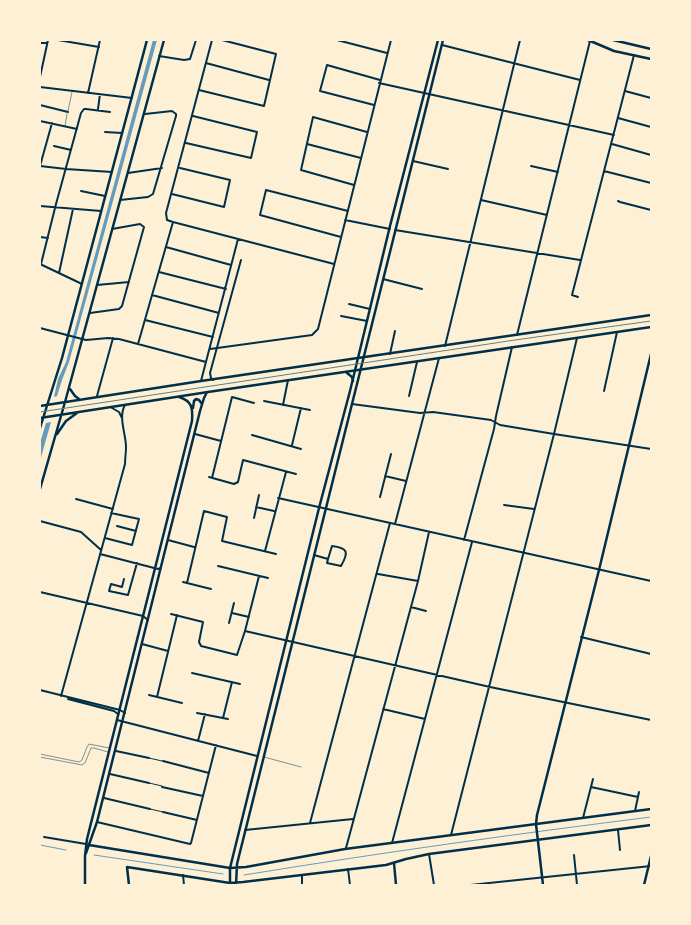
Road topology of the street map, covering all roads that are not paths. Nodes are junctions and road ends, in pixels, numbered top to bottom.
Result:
1 (58, 40) edge
2 (100, 40) edge
3 (148, 40) edge
4 (164, 40) edge
5 (196, 40) edge
6 (212, 40) edge
7 (222, 40) edge
8 (336, 40) edge
9 (390, 40) edge
10 (438, 40) edge
11 (443, 40) edge
12 (520, 40) edge
13 (613, 40) edge
14 (589, 41) edge
15 (48, 42) edge
16 (40, 43) edge
17 (442, 45) junction
18 (99, 47) junction
19 (651, 48) edge
20 (387, 53) junction
21 (159, 56) junction
22 (634, 56) junction
23 (651, 60) edge
24 (206, 63) junction
25 (514, 63) junction
26 (40, 77) edge
27 (270, 80) junction
28 (380, 80) junction
29 (580, 80) junction
30 (380, 83) junction
31 (40, 87) edge
32 (199, 90) junction
33 (72, 91) junction
34 (625, 91) junction
35 (88, 93) junction
36 (424, 93) junction
37 (100, 94) junction
38 (430, 95) junction
39 (132, 98) junction
40 (651, 98) edge
41 (40, 105) edge
42 (374, 105) junction
43 (98, 110) junction
44 (503, 111) junction
45 (68, 112) junction
46 (110, 112) dead end
47 (144, 114) junction
48 (193, 116) junction
49 (618, 118) junction
50 (40, 121) edge
51 (52, 124) junction
52 (570, 125) junction
53 (65, 126) junction
54 (651, 127) edge
55 (77, 129) junction
56 (106, 132) dead end
57 (367, 132) junction
58 (122, 133) junction
59 (614, 135) junction
60 (186, 143) junction
61 (307, 144) junction
62 (611, 144) junction
63 (54, 146) dead end
64 (72, 150) junction
65 (651, 155) edge
66 (361, 158) junction
67 (413, 161) junction
68 (40, 166) edge
69 (531, 166) dead end
70 (162, 168) junction
71 (179, 168) junction
72 (66, 169) junction
73 (448, 169) dead end
74 (604, 171) junction
75 (112, 172) junction
76 (558, 172) junction
77 (128, 173) junction
78 (651, 183) edge
79 (354, 185) junction
80 (81, 191) dead end
81 (172, 194) junction
82 (105, 196) junction
83 (120, 200) junction
84 (482, 200) junction
85 (618, 201) dead end
86 (40, 206) edge
87 (55, 208) junction
88 (74, 209) junction
89 (651, 210) edge
90 (101, 211) junction
91 (348, 211) junction
92 (547, 215) junction
93 (345, 220) junction
94 (173, 222) junction
95 (112, 229) junction
96 (390, 229) junction
97 (395, 230) junction
98 (40, 237) edge
99 (341, 237) junction
100 (48, 238) junction
101 (238, 239) junction
102 (471, 241) junction
103 (166, 247) junction
104 (538, 252) junction
105 (241, 260) dead end
106 (581, 260) junction
107 (41, 264) edge
108 (334, 264) junction
109 (232, 265) junction
110 (159, 272) junction
111 (60, 273) junction
112 (383, 279) junction
113 (129, 282) junction
114 (228, 282) junction
115 (82, 284) junction
116 (235, 284) junction
117 (97, 285) junction
118 (226, 289) junction
119 (422, 289) dead end
120 (152, 295) junction
121 (578, 297) dead end
122 (348, 304) dead end
123 (370, 309) junction
124 (90, 313) junction
125 (219, 313) junction
126 (651, 315) edge
127 (341, 316) dead end
128 (145, 320) junction
129 (367, 321) junction
130 (651, 327) edge
131 (40, 328) edge
132 (395, 331) dead end
133 (617, 332) junction
134 (84, 333) junction
135 (517, 335) junction
136 (69, 336) junction
137 (213, 337) junction
138 (113, 338) junction
139 (578, 338) junction
140 (82, 339) junction
141 (92, 340) junction
142 (138, 344) junction
143 (445, 346) junction
144 (512, 347) junction
145 (217, 348) junction
146 (210, 349) junction
147 (390, 354) junction
148 (651, 354) edge
149 (364, 358) junction
150 (439, 358) junction
151 (358, 359) junction
152 (417, 361) junction
153 (206, 362) junction
154 (361, 370) junction
155 (355, 371) junction
156 (346, 372) junction
157 (213, 380) junction
158 (288, 380) junction
159 (201, 381) junction
160 (353, 381) junction
161 (69, 388) junction
162 (604, 391) dead end
163 (208, 392) junction
164 (178, 396) junction
165 (409, 396) dead end
166 (97, 398) junction
167 (80, 400) junction
168 (264, 401) dead end
169 (65, 402) junction
170 (254, 403) dead end
171 (127, 404) junction
172 (202, 404) junction
173 (352, 404) junction
174 (49, 405) junction
175 (283, 405) junction
176 (40, 406) edge
177 (108, 408) junction
178 (301, 408) junction
179 (310, 410) dead end
180 (80, 412) junction
181 (192, 413) junction
182 (425, 413) junction
183 (62, 414) junction
184 (43, 417) edge
185 (122, 420) junction
186 (495, 422) junction
187 (40, 428) edge
188 (195, 434) junction
189 (554, 434) junction
190 (252, 435) dead end
191 (54, 440) junction
192 (221, 442) junction
193 (629, 445) junction
194 (292, 446) junction
195 (301, 448) dead end
196 (651, 449) edge
197 (391, 454) dead end
198 (286, 472) junction
199 (296, 474) dead end
200 (386, 476) junction
201 (406, 481) junction
202 (40, 489) edge
203 (259, 495) dead end
204 (380, 497) dead end
205 (278, 498) junction
206 (76, 499) dead end
207 (504, 505) dead end
208 (256, 508) junction
209 (319, 508) junction
210 (113, 509) junction
211 (325, 509) junction
212 (534, 509) junction
213 (275, 511) junction
214 (111, 513) junction
215 (254, 518) dead end
216 (40, 522) edge
217 (390, 523) junction
218 (395, 524) junction
219 (117, 526) dead end
220 (136, 530) junction
221 (430, 532) junction
222 (105, 538) junction
223 (168, 540) junction
224 (464, 540) junction
225 (472, 542) junction
226 (196, 547) junction
227 (102, 550) junction
228 (265, 551) junction
229 (523, 553) junction
230 (100, 554) junction
231 (276, 554) dead end
232 (314, 555) junction
233 (328, 559) junction
234 (137, 564) junction
235 (218, 566) dead end
236 (155, 568) junction
237 (161, 568) junction
238 (599, 570) junction
239 (377, 573) junction
240 (259, 576) junction
241 (268, 578) dead end
242 (124, 579) dead end
243 (418, 581) junction
244 (651, 581) edge
245 (183, 582) dead end
246 (187, 583) junction
247 (151, 585) junction
248 (156, 587) junction
249 (211, 589) dead end
250 (40, 592) edge
251 (87, 603) junction
252 (234, 603) dead end
253 (410, 607) junction
254 (426, 611) dead end
255 (231, 613) junction
256 (171, 614) dead end
257 (177, 615) junction
258 (143, 616) junction
259 (249, 617) junction
260 (148, 620) junction
261 (229, 623) dead end
262 (245, 631) junction
263 (581, 638) junction
264 (286, 640) junction
265 (292, 642) junction
266 (142, 644) junction
267 (168, 651) junction
268 (651, 654) edge
269 (355, 656) junction
270 (395, 664) junction
271 (192, 673) dead end
272 (437, 674) junction
273 (232, 682) junction
274 (240, 684) dead end
275 (490, 686) junction
276 (40, 690) edge
277 (150, 695) dead end
278 (61, 696) junction
279 (157, 697) junction
280 (565, 702) junction
281 (182, 703) dead end
282 (383, 709) junction
283 (120, 710) junction
284 (197, 712) dead end
285 (125, 713) junction
286 (119, 714) junction
287 (205, 714) junction
288 (223, 718) junction
289 (228, 719) dead end
290 (425, 719) junction
291 (118, 720) junction
292 (651, 720) edge
293 (123, 723) junction
294 (198, 741) junction
295 (216, 745) junction
296 (110, 750) junction
297 (116, 751) junction
298 (40, 754) edge
299 (257, 756) junction
300 (40, 757) edge
301 (263, 757) junction
302 (149, 758) joint
303 (163, 761) joint
304 (301, 767) dead end
305 (209, 772) junction
306 (110, 774) junction
307 (592, 779) dead end
308 (149, 783) joint
309 (162, 786) joint
310 (591, 786) junction
311 (640, 792) dead end
312 (203, 796) junction
313 (638, 797) junction
314 (104, 798) junction
315 (150, 809) joint
316 (651, 809) edge
317 (635, 811) junction
318 (163, 812) joint
319 (583, 818) junction
320 (354, 819) junction
321 (197, 820) junction
322 (97, 822) junction
323 (310, 823) junction
324 (536, 825) junction
325 (651, 826) edge
326 (245, 830) junction
327 (618, 830) junction
328 (451, 835) junction
329 (44, 837) dead end
330 (538, 839) junction
331 (392, 843) junction
332 (88, 844) junction
333 (345, 849) junction
334 (620, 850) dead end
335 (429, 854) junction
336 (574, 855) dead end
337 (651, 856) edge
338 (394, 863) junction
339 (650, 867) edge
340 (230, 868) junction
341 (236, 868) junction
342 (348, 870) junction
343 (576, 874) junction
344 (183, 875) junction
345 (302, 875) junction
346 (542, 877) junction
347 (504, 881) junction
348 (230, 884) edge
349 (236, 884) edge
350 (85, 885) edge
351 (128, 885) edge
352 (184, 885) edge
353 (302, 885) edge
354 (350, 885) edge
355 (396, 885) edge
356 (434, 885) edge
357 (470, 885) edge
358 (505, 885) edge
359 (543, 885) edge
360 (577, 885) edge
361 (644, 885) edge

1 - 18 street
2 - 18 street
3 - 39 main road
4 - 21 main road
5 - 21 street
6 - 24 street
7 - 27 street
8 - 20 street
9 - 20 street
10 - 36 main road
11 - 17 main road
12 - 25 street
13 - 19 main road
14 - 22 main road
14 - 29 street
15 - 16 street
15 - 26 street
17 - 25 street
17 - 38 main road
18 - 35 street
20 - 28 street
21 - 47 main road
22 - 23 main road
22 - 34 street
24 - 27 street
24 - 32 street
25 - 29 street
25 - 44 street
27 - 32 street
28 - 30 street
28 - 42 street
29 - 52 street
30 - 36 street
30 - 42 street
31 - 33 street
32 - 48 street
33 - 35 street
33 - 45 lane
34 - 40 street
34 - 49 street
35 - 37 street
36 - 38 street
36 - 96 main road
37 - 39 street
37 - 43 street
38 - 44 street
38 - 67 main road
39 - 58 main road
41 - 45 street
42 - 57 street
43 - 46 street
43 - 55 street
44 - 52 street
44 - 84 street
45 - 53 lane
47 - 70 street
47 - 77 main road
48 - 60 street
48 - 60 street
49 - 54 street
49 - 59 street
50 - 51 street
51 - 53 street
51 - 68 street
52 - 59 street
52 - 76 street
53 - 55 street
55 - 64 street
56 - 58 street
57 - 61 street
57 - 66 street
58 - 75 main road
59 - 62 street
60 - 71 street
61 - 66 street
61 - 79 street
62 - 65 street
62 - 74 street
63 - 64 street
64 - 72 street
66 - 79 street
67 - 73 street
67 - 97 main road
68 - 72 street
69 - 76 street
70 - 77 street
70 - 83 street
71 - 81 street
71 - 81 street
72 - 75 street
72 - 87 street
74 - 78 street
74 - 106 street
75 - 82 main road
76 - 92 street
77 - 83 main road
79 - 91 street
80 - 82 street
81 - 94 street
82 - 90 main road
83 - 95 main road
84 - 92 street
84 - 102 street
85 - 89 street
86 - 87 street
87 - 88 street
87 - 100 street
88 - 90 street
88 - 111 street
90 - 115 main road
91 - 93 street
91 - 99 street
92 - 104 street
93 - 96 street
93 - 99 street
94 - 101 street
94 - 103 street
95 - 113 street
95 - 117 main road
96 - 123 main road
97 - 102 street
97 - 112 main road
98 - 100 street
99 - 108 street
100 - 107 street
101 - 108 street
101 - 109 street
102 - 104 street
102 - 143 street
103 - 109 street
103 - 110 street
104 - 106 street
104 - 135 street
105 - 116 street
106 - 121 street
107 - 111 street
108 - 145 street
109 - 114 street
110 - 118 street
110 - 120 street
111 - 115 street
112 - 119 street
112 - 149 main road
113 - 117 street
113 - 124 street
114 - 116 street
114 - 118 street
115 - 136 main road
116 - 145 street
117 - 124 main road
118 - 125 street
120 - 125 street
120 - 128 street
122 - 123 street
123 - 129 main road
124 - 134 main road
125 - 137 street
126 - 135 main road
127 - 129 street
128 - 137 street
128 - 142 street
129 - 151 main road
130 - 133 main road
131 - 136 street
132 - 147 street
133 - 139 main road
133 - 162 street
134 - 140 main road
134 - 141 street
135 - 143 main road
136 - 140 street
136 - 174 main road
137 - 146 street
138 - 141 street
138 - 142 street
138 - 166 street
139 - 144 main road
139 - 189 street
140 - 141 street
140 - 161 main road
142 - 153 street
143 - 147 main road
144 - 150 main road
144 - 186 street
145 - 146 street
145 - 157 street
146 - 153 street
147 - 149 main road
148 - 193 main road
149 - 151 main road
149 - 154 main road
150 - 152 main road
150 - 182 street
151 - 155 main road
151 - 157 main road
152 - 154 main road
152 - 165 street
153 - 159 street
154 - 155 main road
154 - 173 main road
155 - 156 main road
155 - 160 main road
156 - 158 main road
156 - 160 main road
157 - 159 main road
158 - 163 main road
158 - 175 street
159 - 166 main road
160 - 209 main road
161 - 167 main road
161 - 169 main road
163 - 164 main road
163 - 172 main road
164 - 171 main road
164 - 181 main road
166 - 167 main road
167 - 169 main road
168 - 175 street
169 - 174 main road
169 - 183 main road
170 - 192 street
171 - 177 main road
171 - 185 street
172 - 181 main road
172 - 188 main road
173 - 182 street
173 - 211 main road
174 - 176 main road
174 - 184 main road
175 - 178 street
177 - 180 main road
177 - 185 street
178 - 179 street
178 - 194 street
180 - 183 main road
180 - 191 main road
181 - 236 main road
182 - 186 street
182 - 201 street
183 - 184 main road
183 - 191 main road
184 - 187 main road
185 - 210 street
186 - 189 street
186 - 224 street
188 - 192 street
188 - 223 main road
189 - 193 street
189 - 212 street
190 - 194 street
191 - 202 main road
192 - 198 street
193 - 196 street
193 - 238 main road
194 - 195 street
197 - 200 street
198 - 199 street
198 - 205 street
200 - 201 street
200 - 204 street
201 - 218 street
203 - 208 street
205 - 209 street
205 - 213 street
206 - 210 street
207 - 212 street
208 - 213 street
208 - 215 street
209 - 211 street
209 - 264 main road
210 - 214 street
211 - 217 street
211 - 232 main road
212 - 229 street
213 - 228 street
214 - 220 street
214 - 222 street
216 - 227 street
217 - 218 street
217 - 239 street
218 - 221 street
219 - 220 street
220 - 222 street
221 - 224 street
221 - 243 street
222 - 227 street
223 - 226 street
223 - 237 main road
224 - 225 street
225 - 229 street
225 - 272 street
226 - 228 street
226 - 246 street
227 - 230 street
228 - 231 street
229 - 238 street
229 - 275 street
230 - 234 street
230 - 251 street
232 - 233 street
232 - 265 main road
233 - 233 street
234 - 236 street
234 - 242 street
235 - 240 street
236 - 237 street
236 - 247 main road
237 - 248 main road
238 - 244 street
238 - 263 main road
239 - 243 street
239 - 269 street
240 - 241 street
240 - 259 street
243 - 253 street
245 - 246 street
246 - 249 street
247 - 248 main road
247 - 258 main road
248 - 260 main road
250 - 251 street
251 - 258 street
251 - 278 street
252 - 255 street
253 - 254 street
253 - 270 street
255 - 259 street
255 - 261 street
256 - 257 street
257 - 262 street
257 - 267 street
258 - 260 street
258 - 283 main road
259 - 262 street
260 - 266 main road
262 - 264 street
263 - 268 street
263 - 280 main road
264 - 265 street
264 - 299 main road
265 - 269 street
265 - 301 main road
266 - 267 street
266 - 285 main road
267 - 279 street
269 - 270 street
269 - 323 street
270 - 272 street
270 - 282 street
271 - 273 street
272 - 275 street
272 - 290 street
273 - 274 street
273 - 288 street
275 - 280 street
275 - 328 street
276 - 278 street
277 - 279 street
278 - 283 street
278 - 286 street
279 - 281 street
280 - 292 street
280 - 324 main road
282 - 290 street
282 - 320 street
283 - 285 street
283 - 286 main road
284 - 287 street
285 - 293 main road
286 - 291 main road
287 - 288 street
287 - 294 street
288 - 289 street
290 - 331 street
291 - 293 street
291 - 296 main road
293 - 294 street
293 - 297 main road
294 - 295 street
295 - 299 street
295 - 305 street
296 - 297 main road
296 - 298 lane
296 - 300 lane
296 - 332 main road
297 - 302 street
297 - 306 main road
299 - 340 main road
301 - 304 lane
301 - 326 main road
302 - 303 street
303 - 305 street
305 - 312 street
306 - 308 street
306 - 314 main road
307 - 310 street
308 - 309 street
309 - 312 street
310 - 313 street
310 - 319 street
311 - 313 street
312 - 321 street
313 - 317 street
314 - 315 street
314 - 322 main road
315 - 318 street
316 - 317 main road
317 - 319 main road
318 - 321 street
319 - 324 main road
320 - 323 street
320 - 333 street
321 - 322 street
322 - 332 main road
323 - 326 street
324 - 328 main road
324 - 330 main road
325 - 327 main road
326 - 341 main road
327 - 330 main road
327 - 334 street
328 - 331 main road
329 - 332 street
330 - 335 main road
330 - 346 main road
331 - 333 main road
332 - 340 main road
332 - 350 main road
333 - 341 main road
335 - 338 main road
335 - 356 street
336 - 343 street
337 - 339 main road
338 - 342 main road
338 - 355 main road
339 - 343 street
339 - 361 main road
340 - 341 main road
340 - 348 main road
341 - 349 main road
342 - 345 main road
342 - 354 street
343 - 346 street
343 - 360 street
344 - 348 main road
344 - 351 main road
344 - 352 street
345 - 349 main road
345 - 353 street
346 - 347 street
346 - 359 main road
347 - 357 street
347 - 358 street
348 - 349 main road

